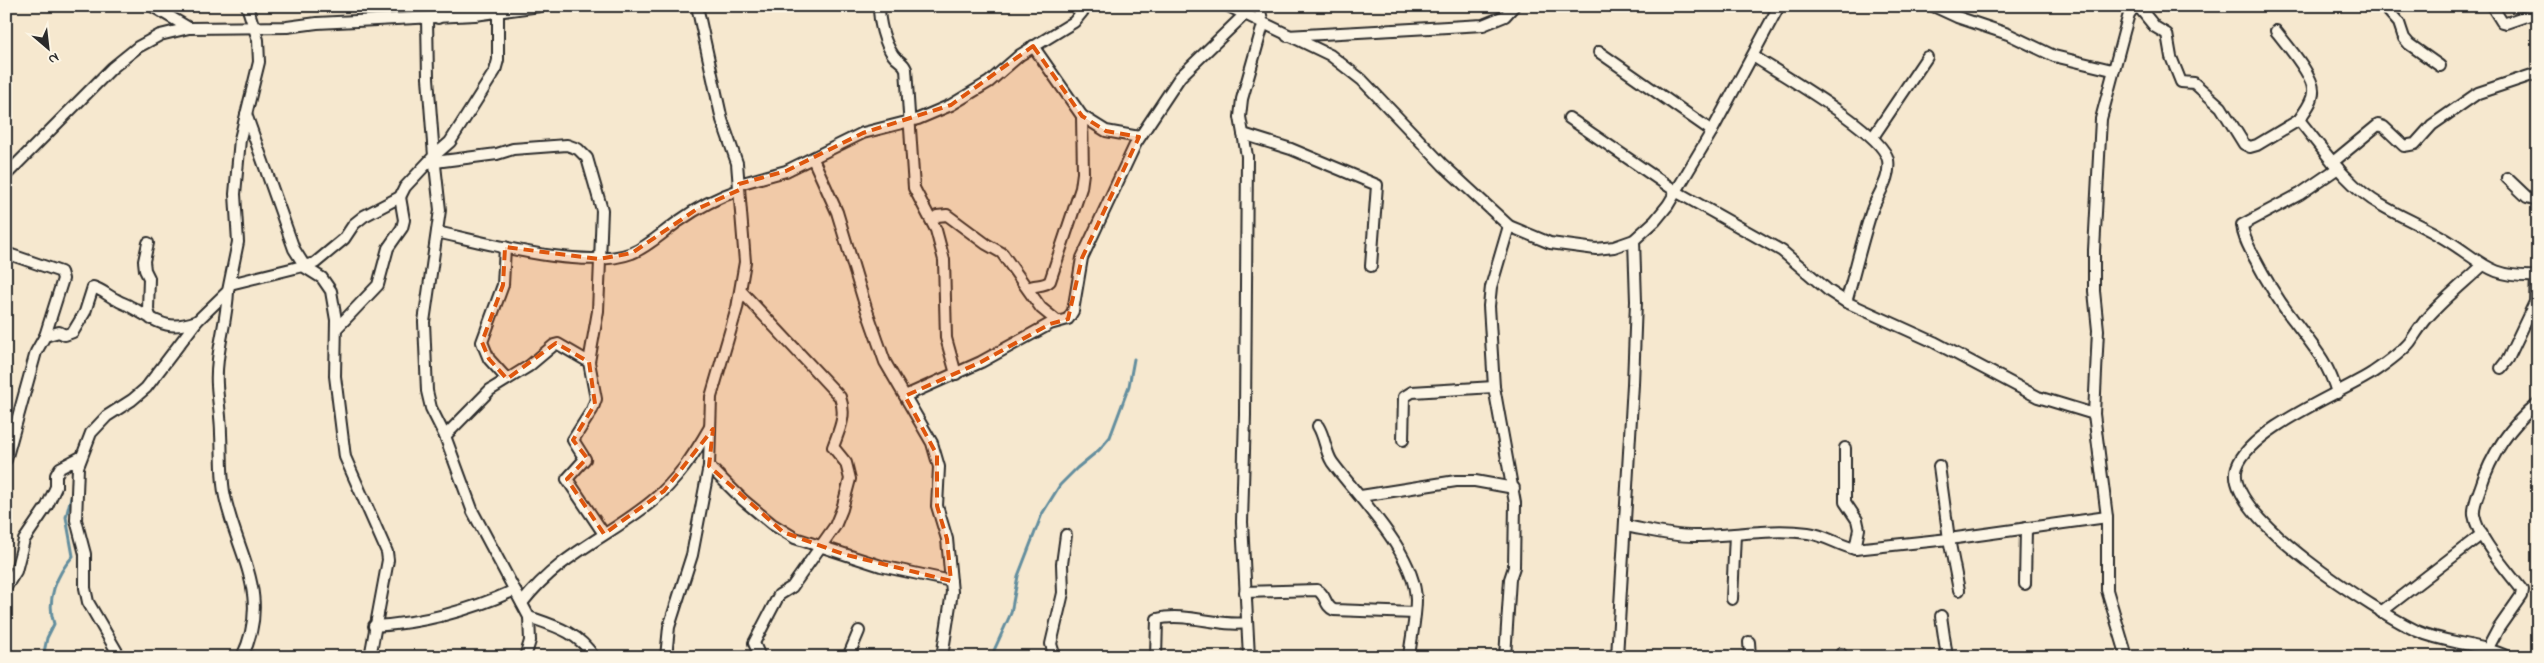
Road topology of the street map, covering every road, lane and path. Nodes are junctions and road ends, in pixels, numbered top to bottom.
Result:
1 (152, 6) edge
2 (247, 6) edge
3 (438, 6) edge
4 (540, 6) edge
5 (697, 6) edge
6 (880, 6) edge
7 (1087, 6) edge
8 (1228, 6) edge
9 (1259, 6) edge
10 (1514, 6) edge
11 (1779, 6) edge
12 (2137, 6) edge
13 (2384, 6) edge
14 (2492, 6) edge
15 (1938, 7) edge
16 (520, 8) edge
17 (498, 12) junction
18 (2538, 12) edge
19 (1244, 15) junction
20 (427, 18) junction
21 (438, 18) junction
22 (1264, 25) junction
23 (254, 27) junction
24 (189, 28) junction
25 (2276, 32) dead end
26 (1286, 36) junction
27 (1033, 46) junction
28 (1599, 52) dead end
29 (1753, 56) junction
30 (1927, 57) dead end
31 (2440, 66) dead end
32 (2112, 70) junction
33 (2538, 73) edge
34 (246, 114) junction
35 (1082, 116) junction
36 (1568, 118) dead end
37 (2299, 120) junction
38 (908, 122) junction
39 (1712, 131) junction
40 (1242, 134) junction
41 (1139, 137) junction
42 (1873, 137) junction
43 (434, 159) junction
44 (813, 159) junction
45 (2336, 165) junction
46 (6, 176) edge
47 (2506, 178) dead end
48 (739, 187) junction
49 (1677, 192) junction
50 (400, 197) junction
51 (2538, 200) edge
52 (932, 221) junction
53 (1509, 226) junction
54 (437, 232) junction
55 (1634, 240) junction
56 (148, 243) dead end
57 (505, 247) junction
58 (6, 253) edge
59 (599, 259) junction
60 (1371, 266) dead end
61 (2483, 266) junction
62 (306, 268) junction
63 (2537, 276) edge
64 (229, 288) junction
65 (1028, 288) junction
66 (741, 291) junction
67 (1846, 302) junction
68 (151, 319) junction
69 (197, 321) junction
70 (1057, 322) junction
71 (336, 329) junction
72 (45, 336) junction
73 (589, 362) junction
74 (2501, 368) dead end
75 (956, 374) junction
76 (507, 379) junction
77 (1494, 387) junction
78 (2337, 393) junction
79 (905, 396) junction
80 (2538, 404) edge
81 (2094, 414) junction
82 (710, 426) junction
83 (1318, 426) dead end
84 (445, 436) junction
85 (1403, 440) dead end
86 (1845, 448) dead end
87 (81, 456) junction
88 (6, 460) edge
89 (709, 466) junction
90 (1939, 466) dead end
91 (1514, 488) junction
92 (1361, 496) junction
93 (2107, 517) junction
94 (1625, 526) junction
95 (2026, 528) junction
96 (604, 534) junction
97 (1735, 534) junction
98 (2482, 534) junction
99 (1066, 535) dead end
100 (1949, 539) junction
101 (821, 547) junction
102 (1855, 549) junction
103 (951, 581) junction
104 (2025, 584) dead end
105 (6, 587) edge
106 (515, 590) junction
107 (1959, 590) dead end
108 (1245, 592) junction
109 (1732, 599) dead end
110 (522, 603) junction
111 (2381, 612) junction
112 (1415, 613) junction
113 (1940, 616) dead end
114 (528, 617) junction
115 (1247, 623) junction
116 (374, 626) junction
117 (859, 631) dead end
118 (1749, 642) dead end
119 (2488, 648) junction
120 (120, 657) edge
121 (242, 657) edge
122 (370, 657) edge
123 (525, 657) edge
124 (594, 657) edge
125 (666, 657) edge
126 (760, 657) edge
127 (848, 657) edge
128 (942, 657) edge
129 (1054, 657) edge
130 (1156, 657) edge
131 (1250, 657) edge
132 (1409, 657) edge
133 (1506, 657) edge
134 (1617, 657) edge
135 (1750, 657) edge
136 (1947, 657) edge
137 (2128, 657) edge
138 (2508, 657) edge

1 - 24 street
2 - 23 street
3 - 21 street
4 - 16 street
5 - 48 street
6 - 38 street
7 - 27 street
8 - 19 street
9 - 22 street
10 - 26 street
11 - 29 street
12 - 32 street
12 - 37 street
13 - 31 street
14 - 18 street
15 - 32 street
16 - 17 street
17 - 21 street
17 - 43 street
19 - 22 street
19 - 41 street
20 - 21 street
20 - 23 street
20 - 43 street
22 - 26 street
22 - 40 street
23 - 24 street
23 - 34 street
24 - 46 street
25 - 37 street
26 - 53 street
27 - 35 street
27 - 38 street
28 - 39 street
29 - 39 street
29 - 42 street
30 - 42 street
32 - 81 street
33 - 45 street
34 - 62 street
34 - 64 street
35 - 41 street
35 - 65 street
36 - 49 street
37 - 45 street
38 - 44 street
38 - 52 street
39 - 49 street
40 - 60 street
40 - 108 street
41 - 70 street
42 - 67 street
43 - 50 street
43 - 54 street
43 - 59 street
44 - 48 street
44 - 79 street
45 - 61 street
45 - 78 street
47 - 51 street
48 - 59 street
48 - 66 street
49 - 55 street
49 - 67 street
50 - 62 street
50 - 71 street
52 - 65 street
52 - 75 street
53 - 55 street
53 - 77 street
54 - 57 street
54 - 84 street
55 - 94 street
56 - 68 street
57 - 59 street
57 - 76 street
58 - 72 street
59 - 73 street
61 - 63 street
61 - 78 street
62 - 64 street
62 - 71 street
63 - 74 street
64 - 69 street
64 - 121 street
65 - 70 street
66 - 82 street
66 - 101 street
67 - 81 street
68 - 69 street
68 - 72 street
69 - 87 street
70 - 75 street
71 - 116 street
72 - 88 street
73 - 76 street
73 - 96 street
75 - 79 street
76 - 84 street
77 - 85 street
77 - 91 street
78 - 111 street
79 - 103 street
80 - 98 street
81 - 93 street
82 - 89 street
82 - 96 street
83 - 92 street
84 - 106 street
86 - 102 street
87 - 105 street
87 - 120 street
89 - 101 street
89 - 125 street
90 - 100 street
91 - 92 street
91 - 133 street
92 - 112 street
93 - 95 street
93 - 137 street
94 - 97 street
94 - 134 street
95 - 100 street
95 - 104 street
96 - 110 street
97 - 102 street
97 - 109 street
98 - 111 street
98 - 119 street
99 - 129 street
100 - 102 street
100 - 107 street
101 - 103 street
101 - 126 street
103 - 128 street
106 - 110 street
106 - 116 street
108 - 112 street
108 - 115 street
110 - 114 street
111 - 119 street
112 - 132 street
113 - 136 street
114 - 123 street
114 - 124 street
115 - 130 street
115 - 131 street
116 - 122 street
117 - 127 street
118 - 135 street
119 - 138 street

